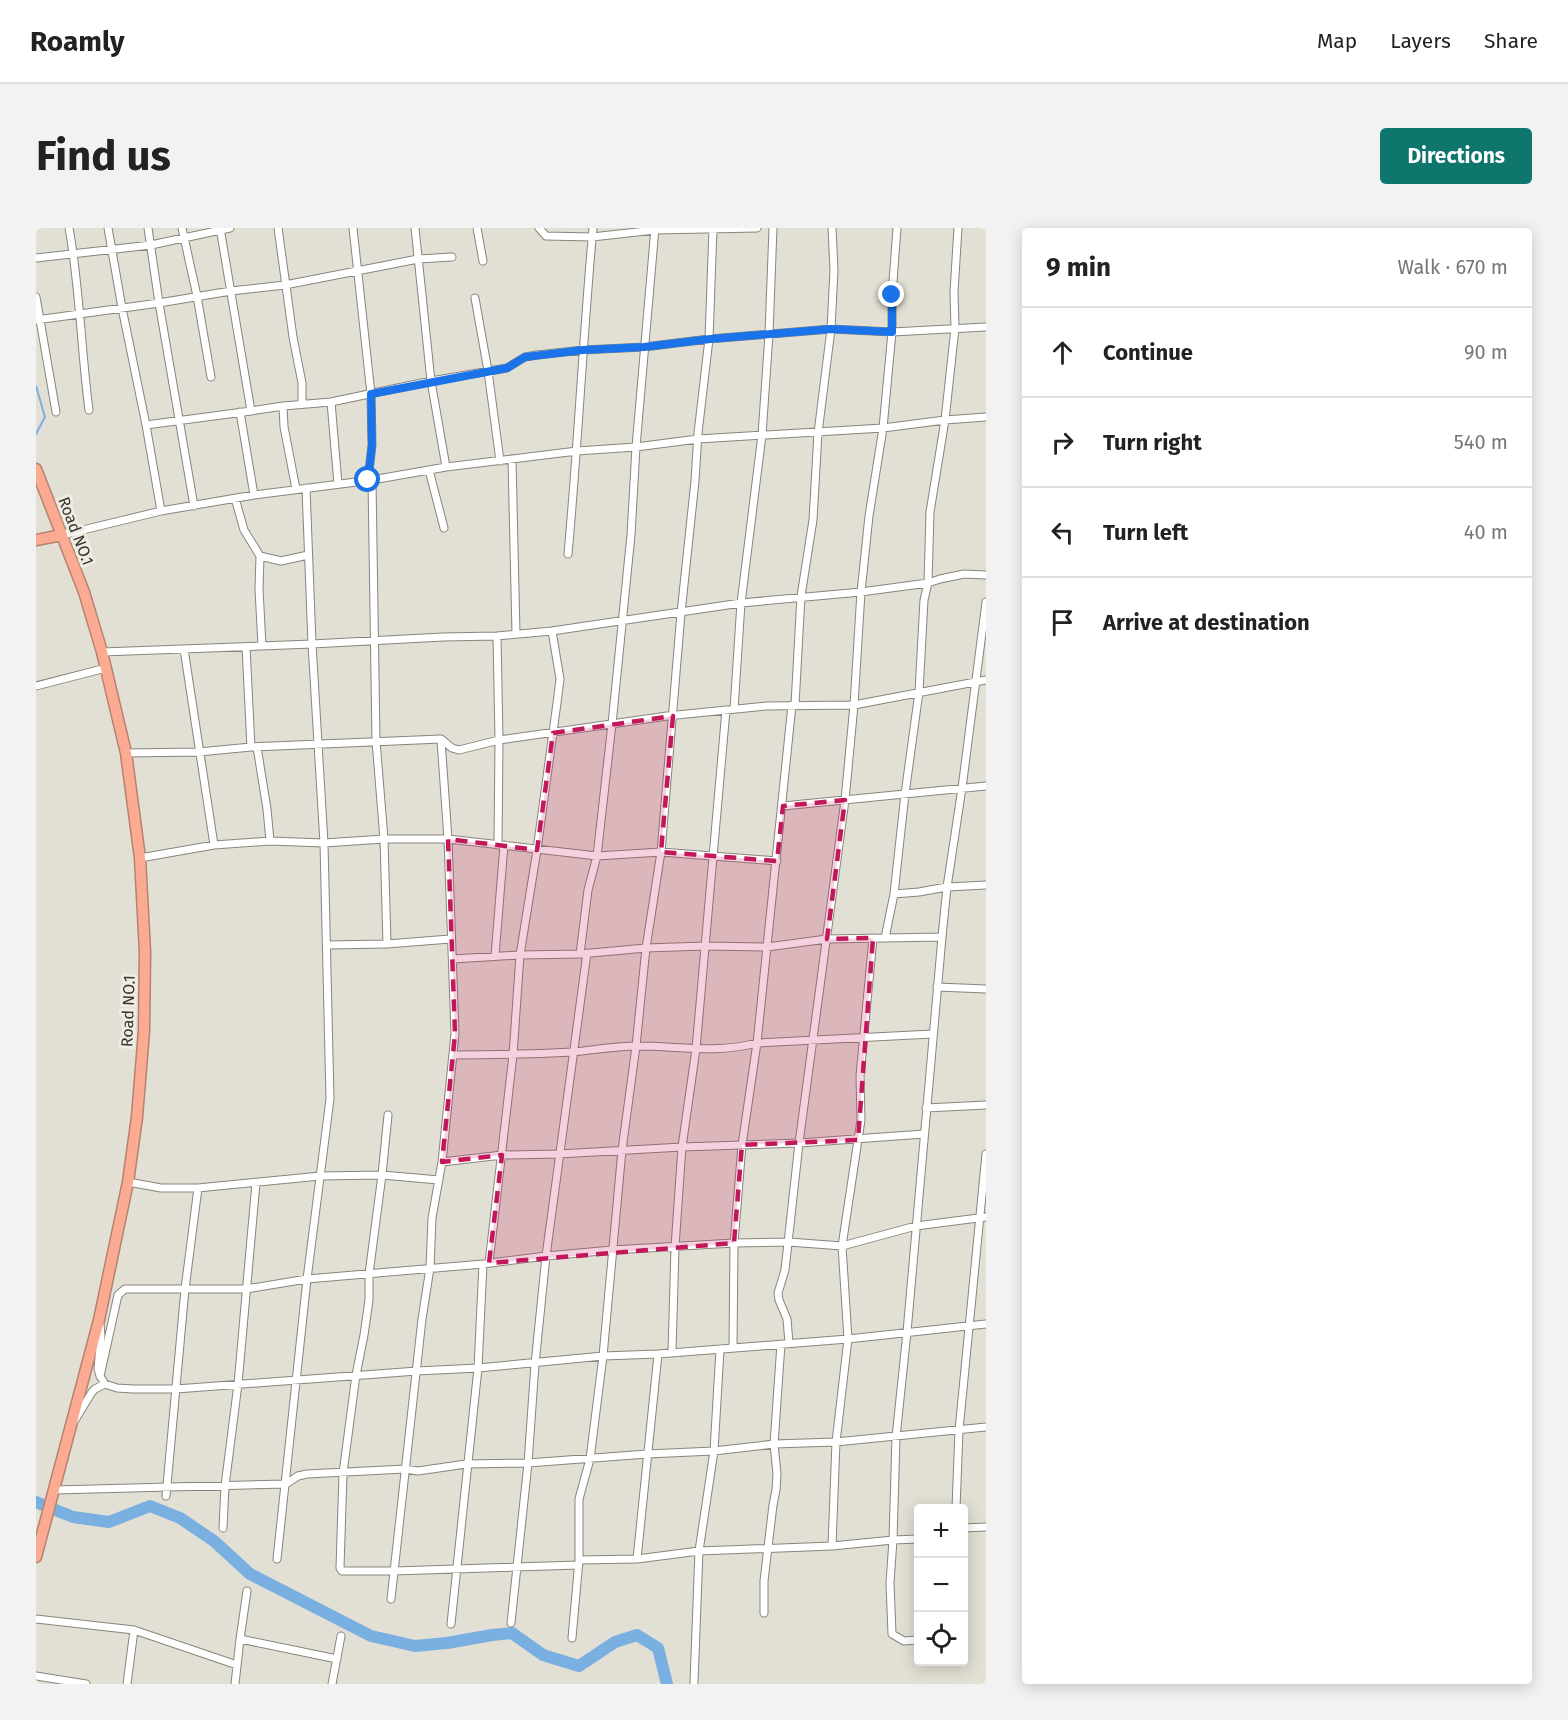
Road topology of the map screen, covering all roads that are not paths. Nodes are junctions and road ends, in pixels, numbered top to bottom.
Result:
1 (69, 228) edge
2 (108, 228) edge
3 (147, 228) edge
4 (182, 228) edge
5 (230, 228) edge
6 (278, 228) edge
7 (353, 228) edge
8 (415, 228) edge
9 (477, 228) edge
10 (539, 228) edge
11 (593, 228) edge
12 (757, 228) edge
13 (773, 228) edge
14 (832, 228) edge
15 (897, 228) edge
16 (958, 228) edge
17 (220, 229) edge
18 (655, 229) edge
19 (713, 229) edge
20 (592, 237) junction
21 (185, 238) junction
22 (151, 245) junction
23 (112, 249) junction
24 (74, 254) junction
25 (452, 257) dead end
26 (36, 258) edge
27 (418, 259) junction
28 (483, 261) dead end
29 (357, 271) junction
30 (285, 285) junction
31 (231, 291) junction
32 (197, 296) junction
33 (36, 297) edge
34 (475, 298) dead end
35 (159, 303) junction
36 (122, 308) junction
37 (80, 313) junction
38 (38, 319) edge
39 (986, 327) edge
40 (955, 328) junction
41 (831, 329) junction
42 (892, 332) junction
43 (769, 334) junction
44 (710, 339) junction
45 (644, 347) junction
46 (583, 350) junction
47 (488, 371) junction
48 (212, 377) dead end
49 (431, 381) junction
50 (371, 394) junction
51 (331, 402) junction
52 (302, 404) junction
53 (283, 406) junction
54 (89, 410) dead end
55 (250, 411) junction
56 (56, 412) dead end
57 (240, 412) junction
58 (986, 417) edge
59 (179, 420) junction
60 (945, 420) junction
61 (146, 425) junction
62 (883, 428) junction
63 (818, 433) junction
64 (762, 435) junction
65 (698, 439) junction
66 (636, 447) junction
67 (578, 451) junction
68 (512, 459) junction
69 (500, 461) junction
70 (446, 467) junction
71 (36, 469) edge
72 (429, 470) junction
73 (370, 480) junction
74 (338, 484) junction
75 (306, 488) junction
76 (296, 489) junction
77 (254, 495) junction
78 (236, 498) junction
79 (194, 506) junction
80 (161, 511) junction
81 (444, 528) dead end
82 (62, 535) junction
83 (36, 540) edge
84 (568, 554) dead end
85 (308, 555) junction
86 (260, 556) junction
87 (986, 575) edge
88 (927, 583) junction
89 (861, 592) junction
90 (801, 596) junction
91 (986, 602) edge
92 (741, 603) junction
93 (681, 613) junction
94 (621, 621) junction
95 (552, 631) junction
96 (516, 634) junction
97 (497, 636) junction
98 (375, 640) junction
99 (312, 644) junction
100 (262, 646) junction
101 (246, 647) junction
102 (184, 649) junction
103 (102, 652) junction
104 (106, 668) junction
105 (986, 680) edge
106 (975, 682) junction
107 (36, 686) edge
108 (919, 692) junction
109 (794, 705) junction
110 (854, 705) junction
111 (735, 709) junction
112 (726, 710) junction
113 (673, 716) junction
114 (612, 724) junction
115 (553, 733) junction
116 (441, 739) junction
117 (499, 740) junction
118 (376, 741) junction
119 (318, 745) junction
120 (254, 747) junction
121 (199, 752) junction
122 (126, 753) junction
123 (986, 786) edge
124 (962, 788) junction
125 (905, 794) junction
126 (845, 800) junction
127 (783, 806) junction
128 (384, 839) junction
129 (448, 839) junction
130 (270, 842) junction
131 (324, 843) junction
132 (214, 844) junction
133 (501, 845) junction
134 (537, 850) junction
135 (661, 852) junction
136 (714, 855) junction
137 (597, 856) junction
138 (140, 858) junction
139 (777, 861) junction
140 (986, 885) edge
141 (947, 886) junction
142 (894, 894) junction
143 (942, 937) junction
144 (873, 938) junction
145 (885, 938) junction
146 (450, 939) junction
147 (827, 939) junction
148 (387, 944) junction
149 (327, 945) junction
150 (705, 946) junction
151 (767, 947) junction
152 (646, 948) junction
153 (583, 954) junction
154 (520, 955) junction
155 (495, 956) junction
156 (453, 959) junction
157 (937, 987) junction
158 (986, 989) edge
159 (932, 1034) junction
160 (864, 1037) junction
161 (814, 1040) junction
162 (757, 1044) junction
163 (636, 1046) junction
164 (696, 1049) junction
165 (574, 1052) junction
166 (453, 1055) junction
167 (513, 1055) junction
168 (986, 1105) edge
169 (926, 1108) junction
170 (388, 1114) dead end
171 (924, 1134) junction
172 (858, 1140) junction
173 (799, 1143) junction
174 (742, 1145) junction
175 (682, 1147) junction
176 (622, 1150) junction
177 (559, 1154) junction
178 (986, 1154) edge
179 (502, 1155) junction
180 (442, 1162) junction
181 (382, 1175) junction
182 (320, 1176) junction
183 (439, 1180) junction
184 (128, 1182) junction
185 (256, 1183) junction
186 (198, 1188) junction
187 (982, 1217) edge
188 (916, 1226) junction
189 (789, 1242) junction
190 (734, 1243) junction
191 (842, 1246) junction
192 (675, 1247) junction
193 (612, 1250) junction
194 (546, 1256) junction
195 (486, 1264) junction
196 (430, 1268) junction
197 (369, 1274) junction
198 (307, 1279) junction
199 (185, 1289) junction
200 (246, 1289) junction
201 (99, 1320) junction
202 (986, 1324) edge
203 (969, 1325) junction
204 (907, 1332) junction
205 (848, 1339) junction
206 (785, 1343) junction
207 (733, 1348) junction
208 (720, 1349) junction
209 (672, 1353) junction
210 (658, 1354) junction
211 (603, 1356) junction
212 (535, 1364) junction
213 (478, 1368) junction
214 (417, 1371) junction
215 (356, 1375) junction
216 (100, 1376) junction
217 (297, 1380) junction
218 (105, 1384) junction
219 (238, 1384) junction
220 (176, 1389) junction
221 (986, 1427) edge
222 (71, 1428) junction
223 (959, 1430) junction
224 (896, 1437) junction
225 (836, 1442) junction
226 (774, 1444) junction
227 (714, 1451) junction
228 (647, 1454) junction
229 (590, 1459) junction
230 (528, 1463) junction
231 (466, 1464) junction
232 (405, 1469) junction
233 (343, 1473) junction
234 (286, 1484) junction
235 (225, 1485) junction
236 (166, 1486) junction
237 (55, 1490) junction
238 (166, 1496) dead end
239 (956, 1504) edge
240 (986, 1527) edge
241 (223, 1528) dead end
242 (968, 1528) edge
243 (914, 1539) edge
244 (893, 1540) junction
245 (832, 1546) junction
246 (769, 1548) junction
247 (699, 1551) junction
248 (36, 1557) edge
249 (277, 1559) dead end
250 (637, 1559) junction
251 (579, 1562) junction
252 (516, 1566) junction
253 (457, 1568) junction
254 (394, 1571) junction
255 (247, 1591) dead end
256 (391, 1599) dead end
257 (764, 1613) dead end
258 (36, 1619) edge
259 (511, 1623) dead end
260 (451, 1624) dead end
261 (134, 1630) junction
262 (341, 1636) dead end
263 (572, 1638) dead end
264 (240, 1639) junction
265 (914, 1640) edge
266 (337, 1659) junction
267 (237, 1665) junction
268 (36, 1676) edge
269 (694, 1682) dead end
270 (86, 1684) edge
271 (127, 1684) edge
272 (235, 1684) edge
273 (332, 1684) edge

1 - 24 street
2 - 23 street
3 - 22 street
4 - 21 street
5 - 17 street
6 - 30 street
7 - 29 street
8 - 27 street
9 - 28 street
10 - 20 street
11 - 20 street
12 - 19 street
13 - 43 street
14 - 41 street
15 - 42 street
16 - 40 street
17 - 21 street
17 - 31 street
18 - 19 street
18 - 20 street
18 - 45 street
19 - 44 street
20 - 46 street
21 - 22 street
21 - 32 street
22 - 23 street
22 - 35 street
23 - 24 street
23 - 36 street
24 - 26 street
24 - 37 street
25 - 27 street
27 - 29 street
27 - 49 street
29 - 30 street
29 - 50 street
30 - 31 street
30 - 52 street
31 - 32 street
31 - 55 street
32 - 35 street
32 - 48 street
33 - 38 street
34 - 47 street
35 - 36 street
35 - 59 street
36 - 37 street
36 - 61 street
37 - 38 street
37 - 54 street
38 - 56 street
39 - 40 street
40 - 42 street
40 - 60 street
41 - 42 street
41 - 43 street
41 - 63 street
42 - 62 street
43 - 44 street
43 - 64 street
44 - 45 street
44 - 65 street
45 - 46 street
45 - 66 street
46 - 47 street
46 - 67 street
47 - 49 street
47 - 69 street
49 - 50 street
49 - 70 street
50 - 51 street
50 - 73 street
51 - 52 street
51 - 74 street
52 - 53 street
53 - 55 street
53 - 76 street
55 - 57 street
57 - 59 street
57 - 77 street
58 - 60 street
59 - 61 street
59 - 79 street
60 - 62 street
60 - 88 street
61 - 80 street
62 - 63 street
62 - 89 street
63 - 64 street
63 - 90 street
64 - 65 street
64 - 92 street
65 - 66 street
65 - 93 street
66 - 67 street
66 - 94 street
67 - 68 street
67 - 84 street
68 - 69 street
68 - 96 street
69 - 70 street
70 - 72 street
71 - 82 highway, Road NO.1
72 - 73 street
72 - 81 street
73 - 74 street
73 - 98 street
74 - 75 street
75 - 76 street
75 - 85 street
76 - 77 street
77 - 78 street
78 - 79 street
78 - 86 street
79 - 80 street
80 - 82 street
82 - 83 highway
82 - 103 highway, Road NO.1
85 - 86 street
85 - 99 street
86 - 100 street
87 - 88 street
88 - 89 street
88 - 108 street
89 - 90 street
89 - 110 street
90 - 92 street
90 - 109 street
91 - 106 street
92 - 93 street
92 - 111 street
93 - 94 street
93 - 113 street
94 - 95 street
94 - 114 street
95 - 96 street
95 - 115 street
96 - 97 street
97 - 98 street
97 - 117 street
98 - 99 street
98 - 118 street
99 - 100 street
99 - 119 street
100 - 101 street
101 - 102 street
101 - 120 street
102 - 103 street
102 - 121 street
103 - 104 highway, Road NO.1
104 - 107 street
104 - 122 highway, Road NO.1
105 - 106 street
106 - 108 street
106 - 124 street
108 - 110 street
108 - 125 street
109 - 110 street
109 - 111 street
109 - 127 street
110 - 126 street
111 - 112 street
112 - 113 street
112 - 136 street
113 - 114 street
113 - 135 street
114 - 115 street
114 - 137 street
115 - 117 street
115 - 134 street
116 - 117 street
116 - 118 street
116 - 129 street
117 - 133 street
118 - 119 street
118 - 128 street
119 - 120 street
119 - 131 street
120 - 121 street
120 - 130 street
121 - 122 street
121 - 132 street
122 - 138 highway, Road NO.1
123 - 124 street
124 - 125 street
124 - 141 street
125 - 126 street
125 - 142 street
126 - 127 street
126 - 147 street
127 - 139 street
128 - 129 street
128 - 131 street
128 - 148 street
129 - 133 street
129 - 146 street
130 - 131 street
130 - 132 street
131 - 149 street
132 - 138 street
133 - 134 street
133 - 155 street
134 - 137 street
134 - 154 street
135 - 136 street
135 - 137 street
135 - 152 street
136 - 139 street
136 - 150 street
137 - 153 street
138 - 184 highway, Road NO.1
139 - 151 street
140 - 141 street
141 - 142 street
141 - 143 street
142 - 145 street
143 - 145 street
143 - 157 street
144 - 145 street
144 - 147 street
144 - 160 street
146 - 148 street
146 - 156 street
147 - 151 street
147 - 161 street
148 - 149 street
149 - 182 street
150 - 151 street
150 - 152 street
150 - 164 street
151 - 162 street
152 - 153 street
152 - 163 street
153 - 154 street
153 - 165 street
154 - 155 street
154 - 167 street
155 - 156 street
156 - 166 street
157 - 158 street
157 - 159 street
159 - 160 street
159 - 169 street
160 - 161 street
160 - 172 street
161 - 162 street
161 - 173 street
162 - 164 street
162 - 174 street
163 - 164 street
163 - 165 street
163 - 176 street
164 - 175 street
165 - 167 street
165 - 177 street
166 - 167 street
166 - 180 street
167 - 179 street
168 - 169 street
169 - 171 street
170 - 181 street
171 - 172 street
171 - 188 street
172 - 173 street
172 - 191 street
173 - 174 street
173 - 189 street
174 - 175 street
174 - 190 street
175 - 176 street
175 - 192 street
176 - 177 street
176 - 193 street
177 - 179 street
177 - 194 street
178 - 187 street
179 - 180 street
179 - 195 street
180 - 183 street
181 - 182 street
181 - 183 street
181 - 197 street
182 - 185 street
182 - 198 street
183 - 196 street
184 - 186 street
184 - 201 highway, Road NO.1
185 - 186 street
185 - 200 street
186 - 199 street
187 - 188 street
187 - 203 street
188 - 191 street
188 - 204 street
189 - 190 street
189 - 191 street
189 - 206 street
190 - 192 street
190 - 207 street
191 - 205 street
192 - 193 street
192 - 209 street
193 - 194 street
193 - 211 street
194 - 195 street
194 - 212 street
195 - 196 street
195 - 213 street
196 - 197 street
196 - 214 street
197 - 198 street
197 - 215 street
198 - 200 street
198 - 217 street
199 - 200 street
199 - 216 street
199 - 220 street
200 - 219 street
201 - 216 street
201 - 222 highway, Road NO.1
202 - 203 street
203 - 204 street
203 - 223 street
204 - 205 street
204 - 224 street
205 - 206 street
205 - 225 street
206 - 207 street
206 - 226 street
207 - 208 street
208 - 209 street
208 - 227 street
209 - 210 street
210 - 211 street
210 - 228 street
211 - 212 street
211 - 229 street
212 - 213 street
212 - 230 street
213 - 214 street
213 - 231 street
214 - 215 street
214 - 232 street
215 - 217 street
215 - 233 street
216 - 218 street
217 - 219 street
217 - 234 street
218 - 220 street
218 - 222 street
219 - 220 street
219 - 235 street
220 - 236 street
221 - 223 street
222 - 237 highway, Road NO.1
223 - 224 street
223 - 239 street
224 - 225 street
224 - 244 street
225 - 226 street
225 - 245 street
226 - 227 street
226 - 246 street
227 - 228 street
227 - 247 street
228 - 229 street
228 - 250 street
229 - 230 street
229 - 251 street
230 - 231 street
230 - 252 street
231 - 232 street
231 - 253 street
232 - 233 street
232 - 254 street
233 - 234 street
233 - 254 street
234 - 235 street
234 - 249 street
235 - 236 street
235 - 241 street
236 - 237 street
236 - 238 street
237 - 248 highway, Road NO.1
240 - 242 street
243 - 244 street
244 - 245 street
244 - 265 street
245 - 246 street
246 - 247 street
246 - 257 street
247 - 250 street
247 - 269 street
250 - 251 street
251 - 252 street
251 - 263 street
252 - 253 street
252 - 259 street
253 - 254 street
253 - 260 street
254 - 256 street
255 - 264 street
258 - 261 street
261 - 267 street
261 - 271 street
262 - 266 street
264 - 266 street
264 - 267 street
266 - 273 street
267 - 272 street
268 - 270 street

